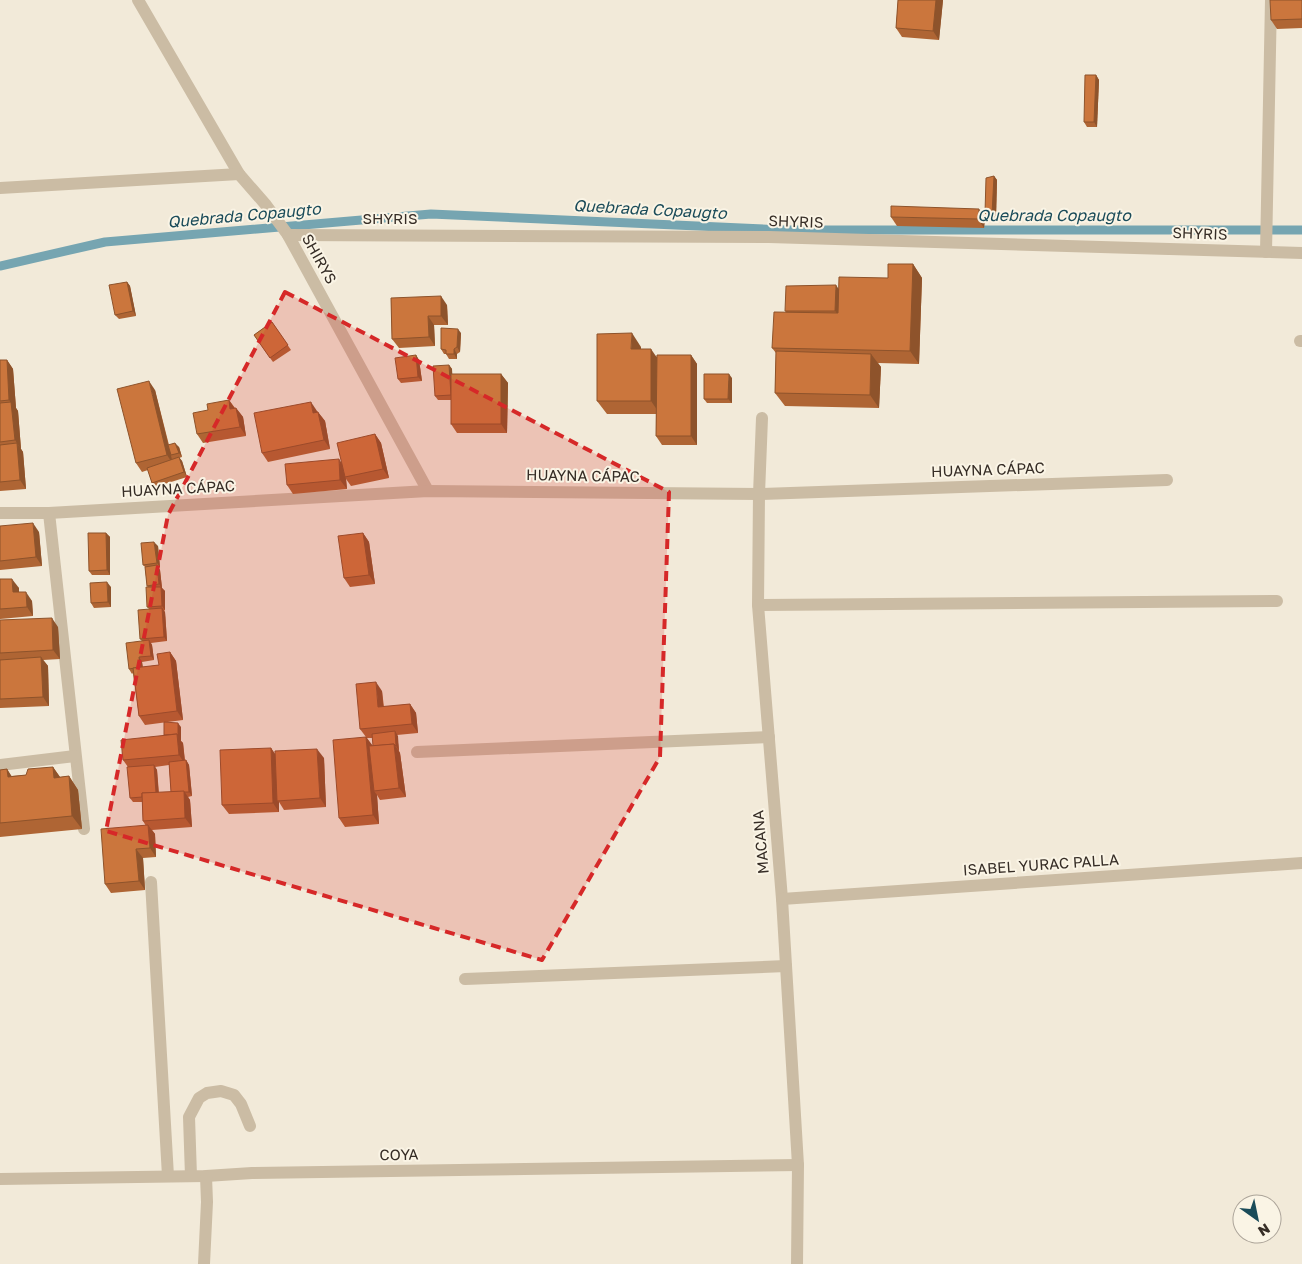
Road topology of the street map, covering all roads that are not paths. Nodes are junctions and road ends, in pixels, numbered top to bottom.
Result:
1 (138, 0) edge
2 (1271, 0) edge
3 (239, 174) junction
4 (0, 188) edge
5 (288, 235) junction
6 (1266, 252) junction
7 (1302, 253) edge
8 (762, 418) dead end
9 (1167, 480) dead end
10 (428, 490) junction
11 (759, 494) junction
12 (0, 513) edge
13 (49, 513) junction
14 (1277, 601) dead end
15 (758, 605) junction
16 (769, 737) junction
17 (417, 752) dead end
18 (75, 756) junction
19 (0, 765) edge
20 (84, 829) dead end
21 (1302, 863) edge
22 (151, 882) dead end
23 (782, 899) junction
24 (786, 966) junction
25 (465, 979) dead end
26 (250, 1126) dead end
27 (798, 1165) junction
28 (168, 1176) junction
29 (191, 1176) junction
30 (206, 1176) junction
31 (0, 1179) edge
32 (204, 1264) edge
33 (797, 1264) edge

1 - 3 street, SHIRYS
2 - 6 street
3 - 4 street
3 - 5 street, SHIRYS
5 - 6 street, SHYRIS
5 - 10 street, SHIRYS
6 - 7 street, SHYRIS
8 - 11 street, MACANA
9 - 11 street, HUAYNA CÁPAC
10 - 11 street, HUAYNA CÁPAC
10 - 13 street, HUAYNA CÁPAC
11 - 15 street, MACANA
12 - 13 street, HUAYNA CÁPAC
13 - 18 street
14 - 15 street
15 - 16 street, MACANA
16 - 17 street
16 - 23 street, MACANA
18 - 19 street
18 - 20 street
21 - 23 street, ISABEL YURAC PALLA
22 - 28 street
23 - 24 street, MACANA
24 - 25 street
24 - 27 street, MACANA
26 - 29 street
27 - 30 street, COYA
27 - 33 street, MACANA
28 - 29 street, COYA
28 - 31 street, COYA
29 - 30 street, COYA
30 - 32 street

